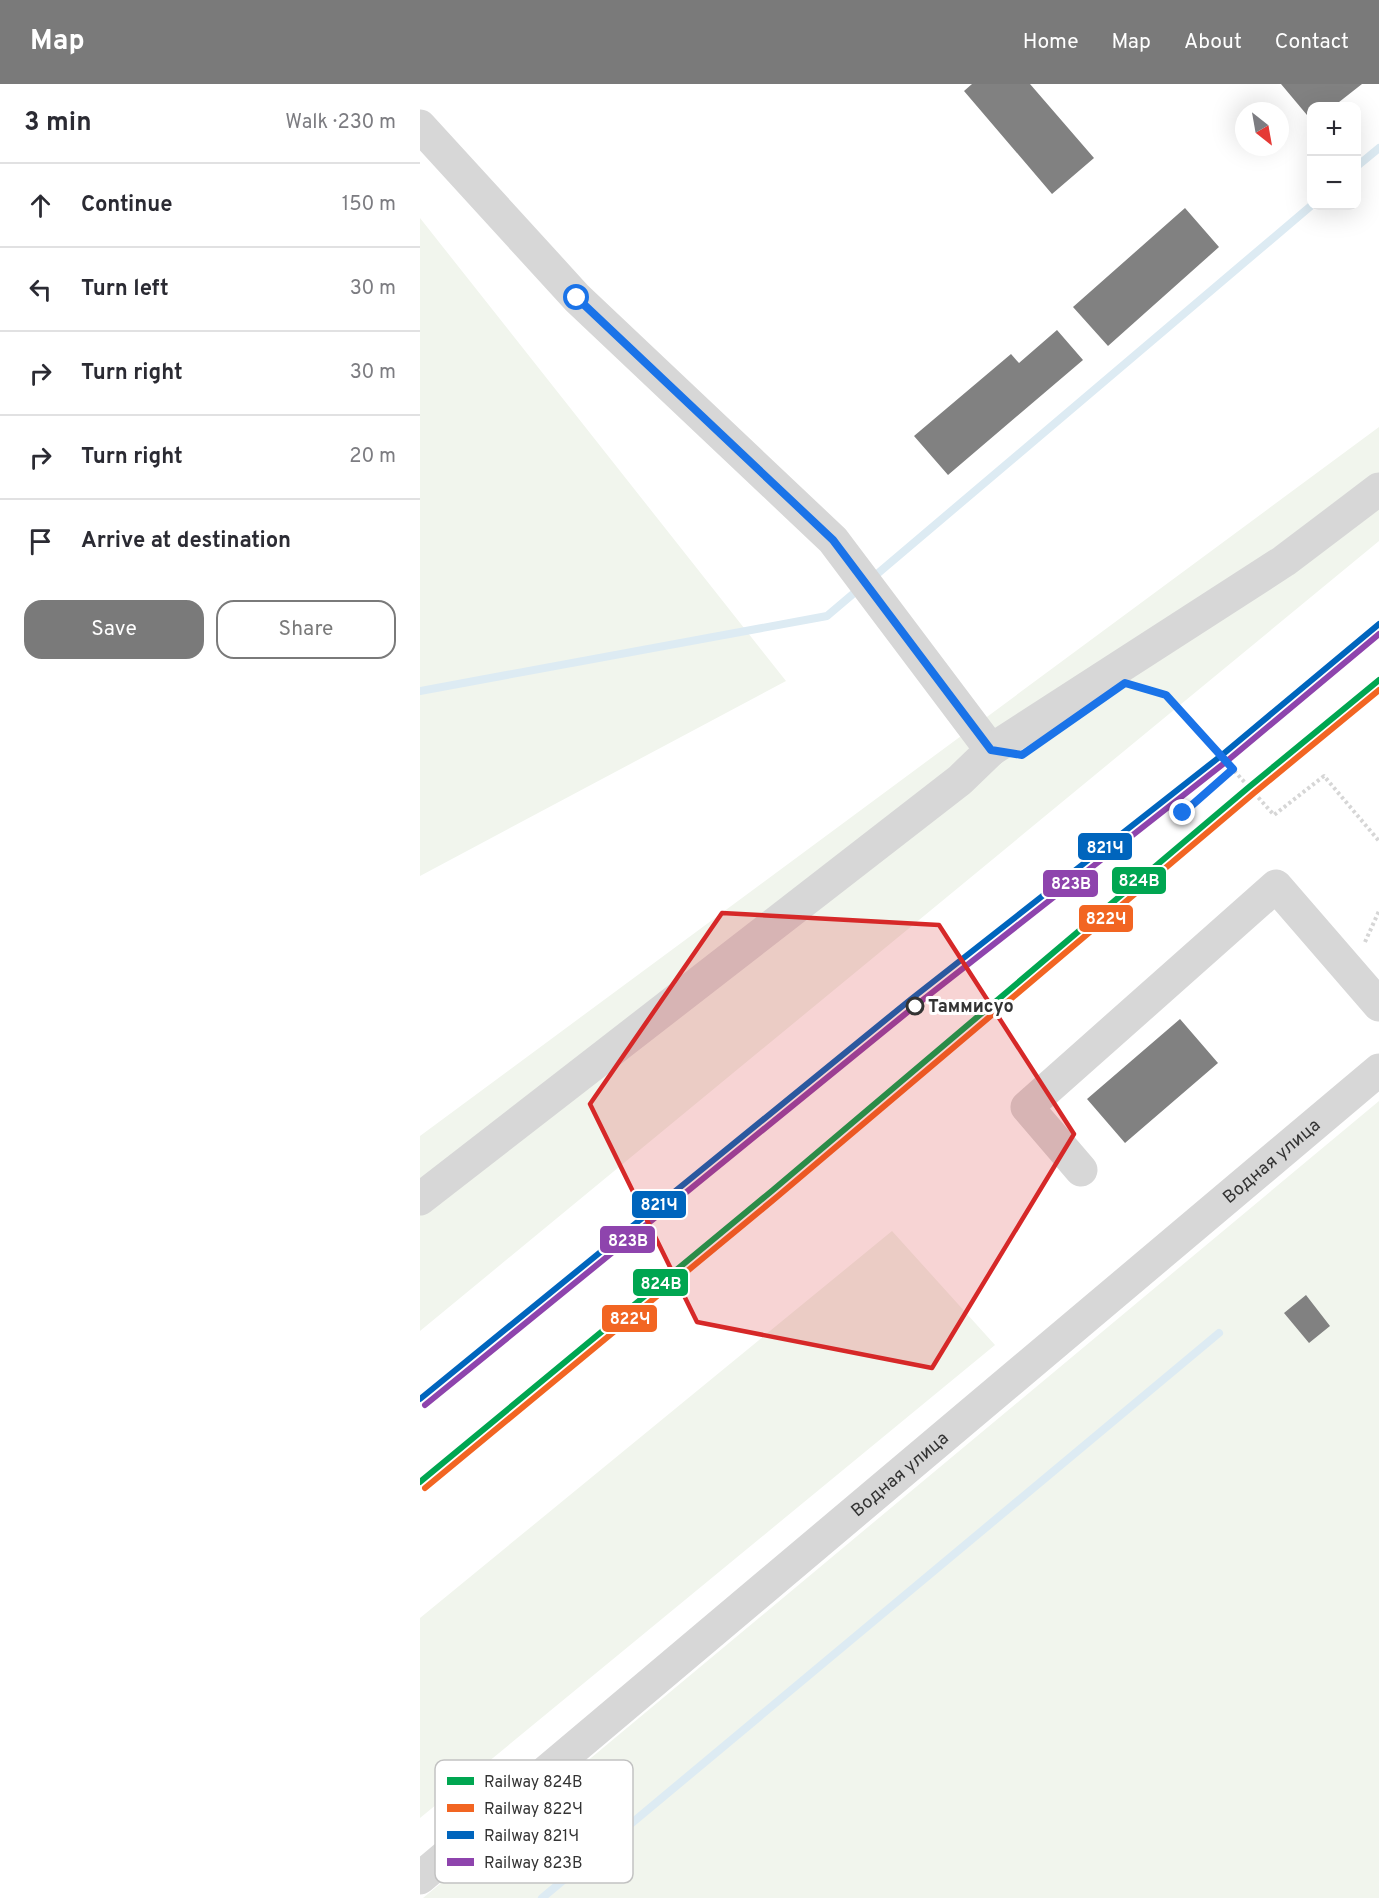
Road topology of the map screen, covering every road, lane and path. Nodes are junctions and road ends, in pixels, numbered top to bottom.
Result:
1 (420, 126) edge
2 (1379, 489) edge
3 (1135, 686) dead end
4 (991, 750) junction
5 (1233, 769) junction
6 (1183, 813) dead end
7 (1379, 841) edge
8 (1379, 1005) edge
9 (1379, 1070) edge
10 (1081, 1170) dead end
11 (420, 1199) edge
12 (560, 1760) edge
13 (435, 1865) edge
14 (420, 1878) edge

1 - 4 street
2 - 4 street
3 - 5 path
4 - 11 street
5 - 6 path
5 - 7 path
8 - 10 street
9 - 12 street, Водная улица
13 - 14 street, Водная улица

